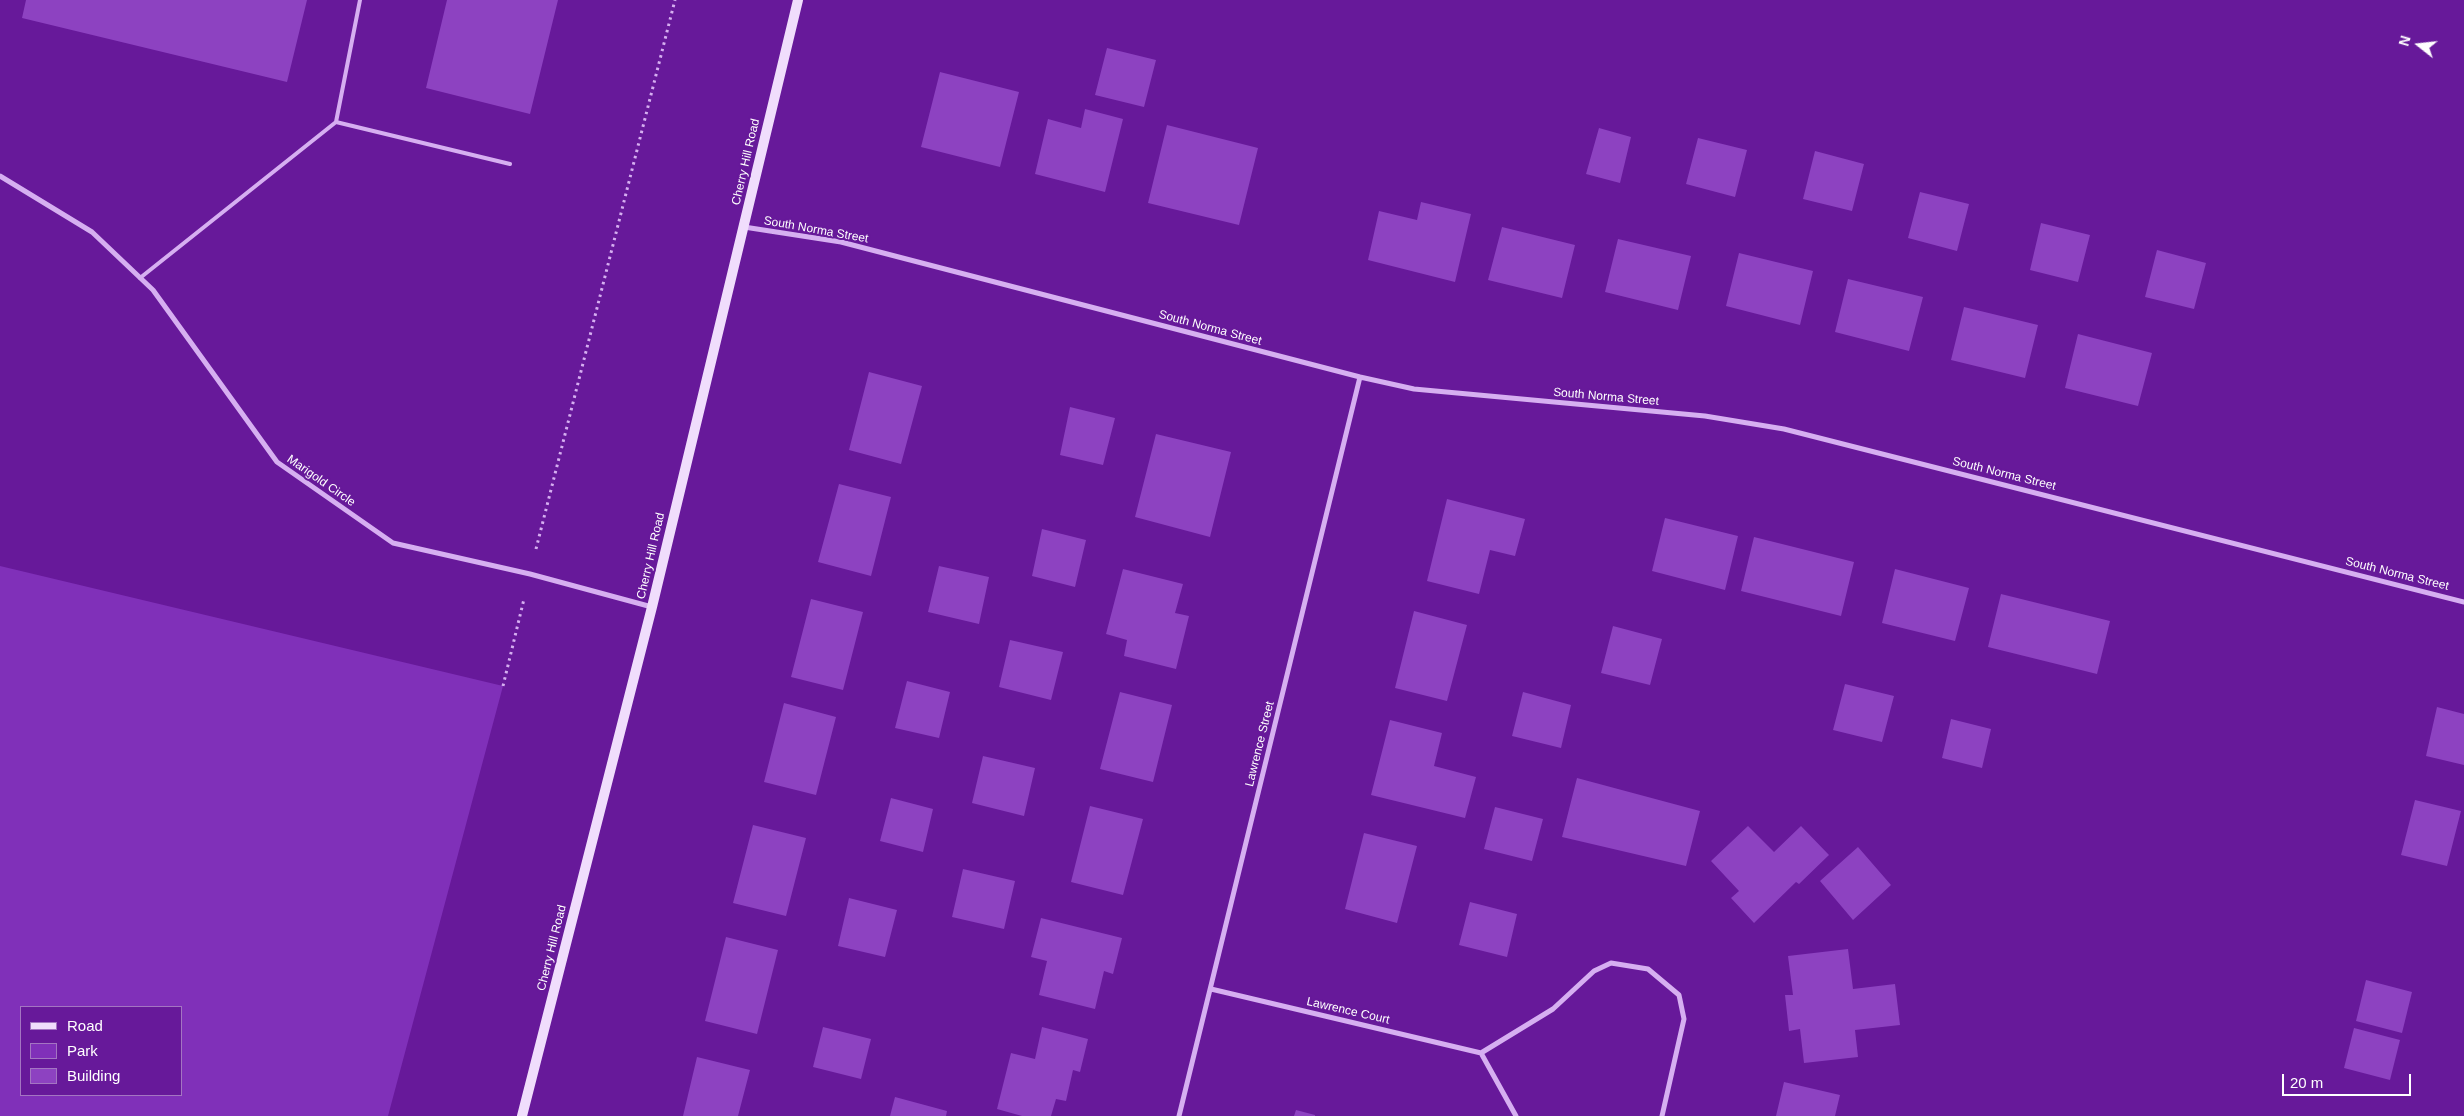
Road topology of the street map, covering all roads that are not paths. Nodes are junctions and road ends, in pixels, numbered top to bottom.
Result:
1 (360, 0) edge
2 (798, 0) edge
3 (336, 122) junction
4 (510, 164) dead end
5 (0, 176) edge
6 (744, 227) junction
7 (140, 278) junction
8 (1360, 377) junction
9 (2464, 602) edge
10 (652, 607) junction
11 (1211, 989) junction
12 (1481, 1053) junction
13 (522, 1116) edge
14 (1179, 1116) edge
15 (1516, 1116) edge
16 (1662, 1116) edge

1 - 3 lane
2 - 6 main road, Cherry Hill Road
3 - 4 lane
3 - 7 lane
5 - 7 street, Marigold Circle
6 - 8 street, South Norma Street
6 - 10 main road, Cherry Hill Road
7 - 10 street, Marigold Circle
8 - 9 street, South Norma Street
8 - 11 street, Lawrence Street
10 - 13 main road, Cherry Hill Road
11 - 12 street, Lawrence Court
11 - 14 street, Lawrence Street
12 - 15 street
12 - 16 street

